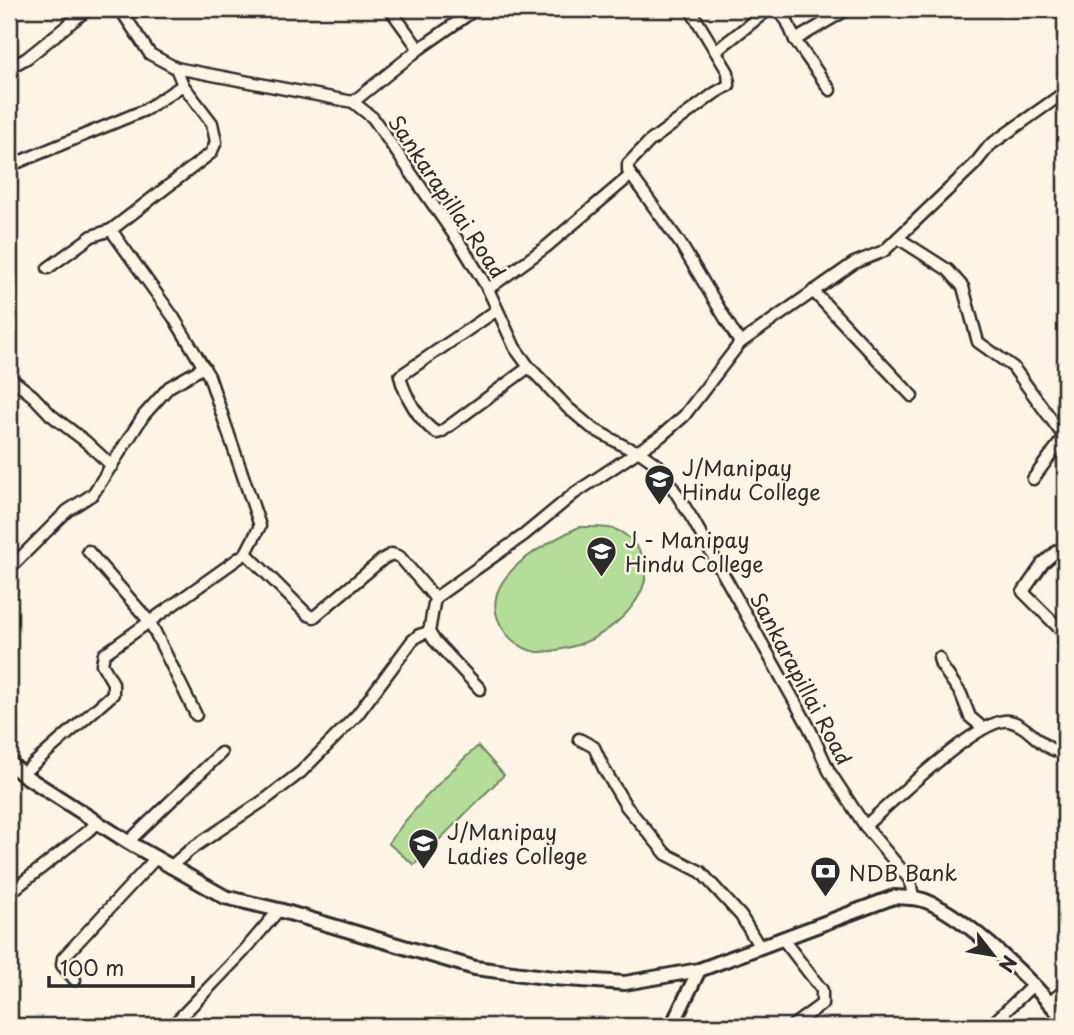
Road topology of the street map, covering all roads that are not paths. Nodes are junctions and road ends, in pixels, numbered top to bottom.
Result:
1 (88, 9) edge
2 (120, 9) edge
3 (390, 9) edge
4 (476, 9) edge
5 (691, 9) edge
6 (769, 9) edge
7 (778, 9) edge
8 (848, 9) edge
9 (795, 40) junction
10 (419, 49) junction
11 (716, 51) junction
12 (9, 68) edge
13 (176, 68) junction
14 (183, 85) junction
15 (830, 90) dead end
16 (1065, 92) edge
17 (353, 102) junction
18 (9, 166) edge
19 (632, 175) junction
20 (111, 230) junction
21 (898, 238) junction
22 (48, 268) dead end
23 (488, 289) junction
24 (813, 291) junction
25 (497, 310) junction
26 (740, 343) junction
27 (204, 367) junction
28 (529, 367) junction
29 (9, 377) edge
30 (912, 396) dead end
31 (1065, 438) edge
32 (638, 451) junction
33 (112, 467) junction
34 (1033, 479) dead end
35 (88, 551) dead end
36 (246, 552) junction
37 (1065, 557) edge
38 (9, 569) edge
39 (435, 598) junction
40 (150, 622) junction
41 (429, 632) junction
42 (1065, 634) edge
43 (939, 658) dead end
44 (480, 689) dead end
45 (196, 715) dead end
46 (983, 728) junction
47 (579, 739) dead end
48 (1065, 752) edge
49 (221, 753) dead end
50 (9, 762) edge
51 (22, 774) junction
52 (99, 823) junction
53 (865, 826) junction
54 (128, 842) junction
55 (155, 859) junction
56 (170, 867) junction
57 (913, 898) junction
58 (9, 900) edge
59 (279, 910) junction
60 (782, 937) junction
61 (759, 946) junction
62 (699, 970) junction
63 (75, 980) dead end
64 (1034, 985) junction
65 (1065, 990) edge
66 (1050, 1002) junction
67 (1065, 1021) edge
68 (178, 1026) edge
69 (672, 1026) edge
70 (792, 1026) edge
71 (990, 1026) edge

1 - 12 street
2 - 13 street
3 - 10 street
4 - 10 street
5 - 11 street
6 - 11 street
7 - 9 street
8 - 9 street
9 - 15 street
10 - 17 street
11 - 19 street
13 - 14 street
13 - 17 street
14 - 18 street
14 - 20 street
16 - 21 street
17 - 23 street, Sankarapillai Road
19 - 23 street
19 - 26 street
20 - 22 street
20 - 27 street
21 - 24 street
21 - 31 street
23 - 25 street, Sankarapillai Road
24 - 26 street
24 - 30 street
25 - 28 street, Sankarapillai Road
25 - 28 street
26 - 32 street
27 - 33 street
27 - 36 street
28 - 32 street, Sankarapillai Road
29 - 33 street
31 - 34 street
32 - 39 street
32 - 53 street, Sankarapillai Road
33 - 38 street
35 - 40 street
36 - 39 street
36 - 40 street
37 - 42 street
39 - 41 street
40 - 45 street
40 - 51 street
41 - 44 street
41 - 56 street
43 - 46 street
46 - 48 street
46 - 53 street
47 - 61 street
49 - 54 street
50 - 51 main road
51 - 52 main road
52 - 54 main road
52 - 58 street
53 - 57 street, Sankarapillai Road
54 - 55 main road
55 - 56 main road
55 - 63 street
56 - 59 main road
57 - 60 main road
57 - 64 main road
59 - 62 main road
59 - 68 street
60 - 61 main road
60 - 70 street
61 - 62 main road
62 - 69 main road
64 - 66 main road
64 - 71 street
65 - 66 street
66 - 67 main road

